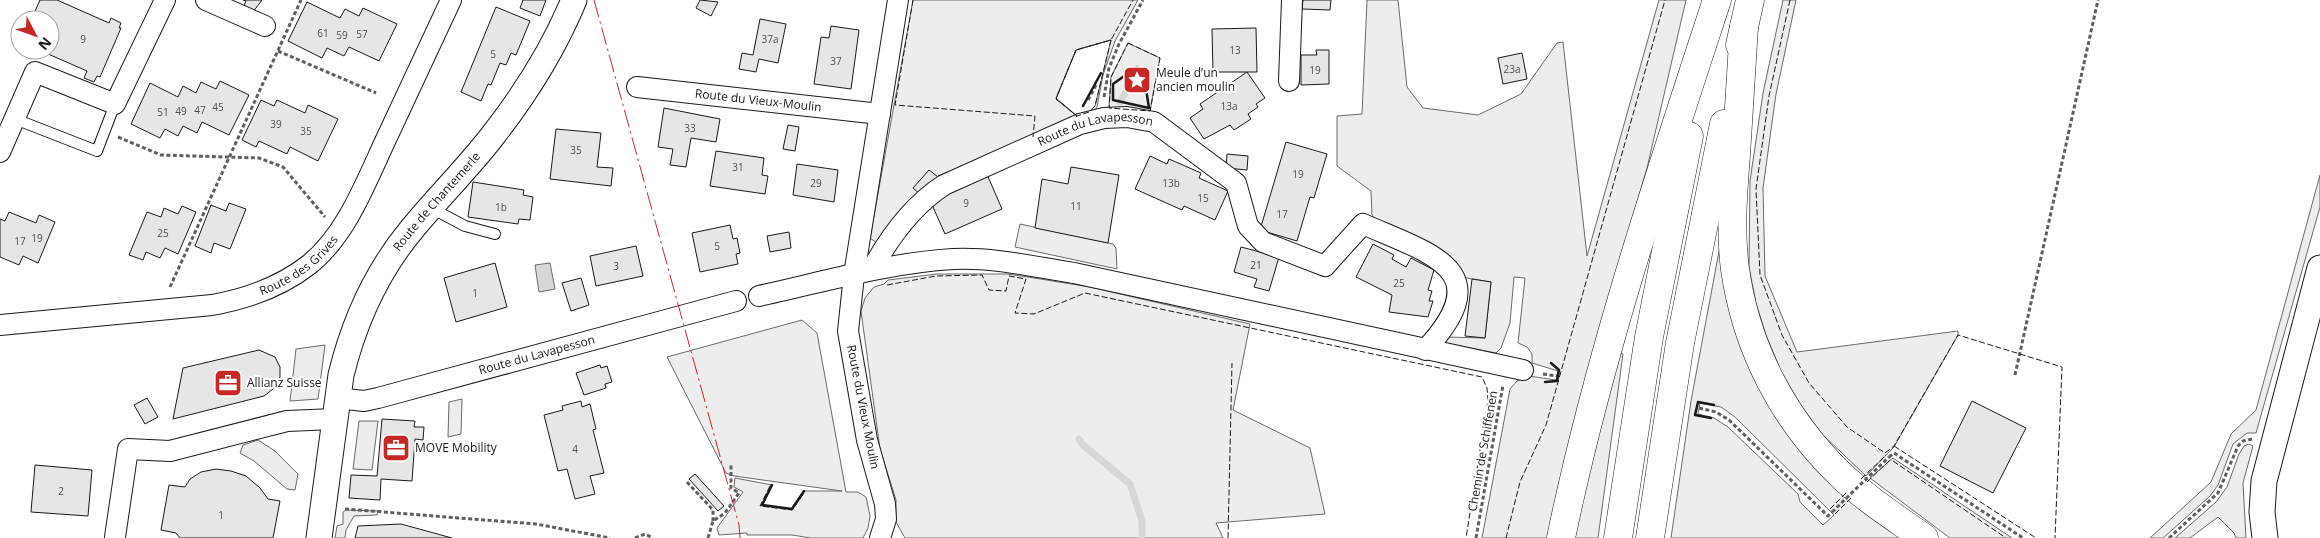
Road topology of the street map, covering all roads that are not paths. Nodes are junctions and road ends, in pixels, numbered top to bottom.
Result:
1 (165, 0) edge
2 (206, 0) edge
3 (451, 0) edge
4 (574, 0) edge
5 (898, 0) edge
6 (1292, 0) edge
7 (1717, 0) edge
8 (1750, 0) edge
9 (265, 26) dead end
10 (1744, 27) junction
11 (1289, 81) dead end
12 (637, 87) dead end
13 (115, 104) junction
14 (880, 114) junction
15 (14, 119) junction
16 (0, 152) edge
17 (431, 208) junction
18 (495, 234) dead end
19 (2320, 268) edge
20 (863, 272) junction
21 (759, 296) dead end
22 (736, 301) dead end
23 (0, 325) edge
24 (1425, 350) junction
25 (1515, 369) road end
26 (336, 409) junction
27 (320, 531) edge
28 (115, 537) dead end
29 (880, 538) edge
30 (1561, 538) edge
31 (1618, 538) edge
32 (1650, 538) edge
33 (1924, 538) edge
34 (2265, 538) edge

1 - 13 street
2 - 9 street
3 - 23 street, Route des Grives
4 - 17 street, Route de Chantemerle
5 - 14 street
6 - 11 street
7 - 30 highway
7 - 31 highway
8 - 10 highway
10 - 32 highway
10 - 33 highway
12 - 14 street, Route du Vieux-Moulin
13 - 15 street
13 - 15 lane
14 - 20 street
15 - 16 street
17 - 18 lane
17 - 26 street, Route de Chantemerle
19 - 34 street
20 - 21 street
20 - 24 street
20 - 24 street, Route du Lavapesson
20 - 29 street, Route du Vieux Moulin
22 - 26 street, Route du Lavapesson
24 - 25 street
26 - 27 street, Route de Chantemerle
26 - 28 street

